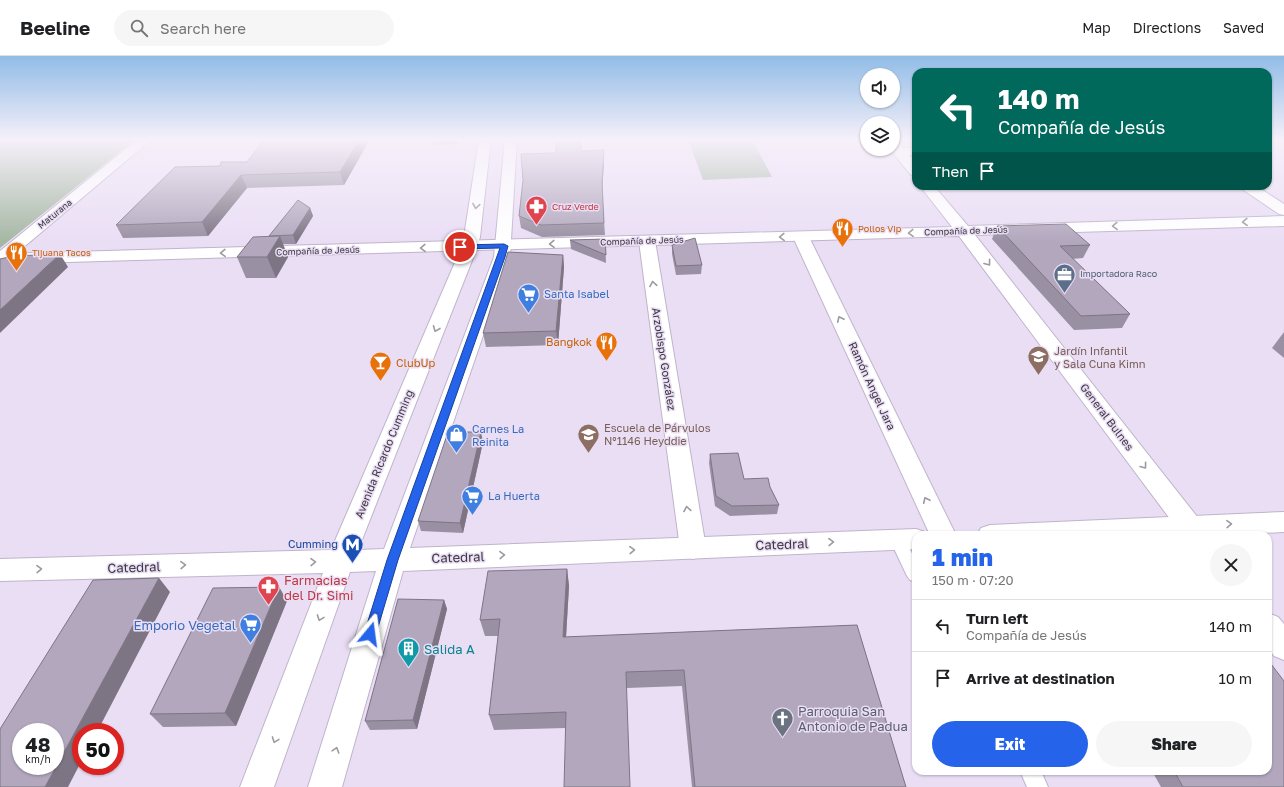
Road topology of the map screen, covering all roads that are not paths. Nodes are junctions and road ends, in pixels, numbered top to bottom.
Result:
1 (104, 173) edge
2 (481, 173) edge
3 (510, 173) edge
4 (930, 190) edge
5 (1253, 190) edge
6 (1284, 211) edge
7 (1284, 220) edge
8 (964, 232) junction
9 (801, 237) junction
10 (646, 241) junction
11 (469, 246) junction
12 (504, 246) junction
13 (0, 259) edge
14 (1284, 522) edge
15 (1194, 530) edge
16 (941, 531) edge
17 (1153, 531) edge
18 (907, 539) edge
19 (693, 548) junction
20 (393, 560) junction
21 (341, 561) junction
22 (912, 566) edge
23 (0, 570) edge
24 (1272, 631) edge
25 (1284, 646) edge
26 (1032, 775) edge
27 (257, 787) edge
28 (325, 787) edge
29 (1038, 787) edge

1 - 13 street, Maturana
2 -> 11 street, Avenida Ricardo Cumming
3 - 12 street
4 - 8 street, General Bulnes
5 - 6 street
7 -> 8 street, Compañía de Jesús
8 -> 9 street, Compañía de Jesús
8 -> 15 street, General Bulnes
9 -> 10 street, Compañía de Jesús
16 -> 9 street, Ramón Angel Jara
10 -> 12 street, Compañía de Jesús
19 -> 10 street, Arzobispo González
11 - 12 street, Compañía de Jesús
11 -> 13 street, Compañía de Jesús
11 -> 21 street, Avenida Ricardo Cumming
12 - 20 street
15 -> 14 street
15 - 17 street
19 -> 18 street, Catedral
18 - 22 lane
20 -> 19 street, Catedral
20 - 21 street, Catedral
28 -> 20 street
23 -> 21 street, Catedral
21 -> 27 street, Avenida Ricardo Cumming
24 - 25 street
26 - 29 lane

